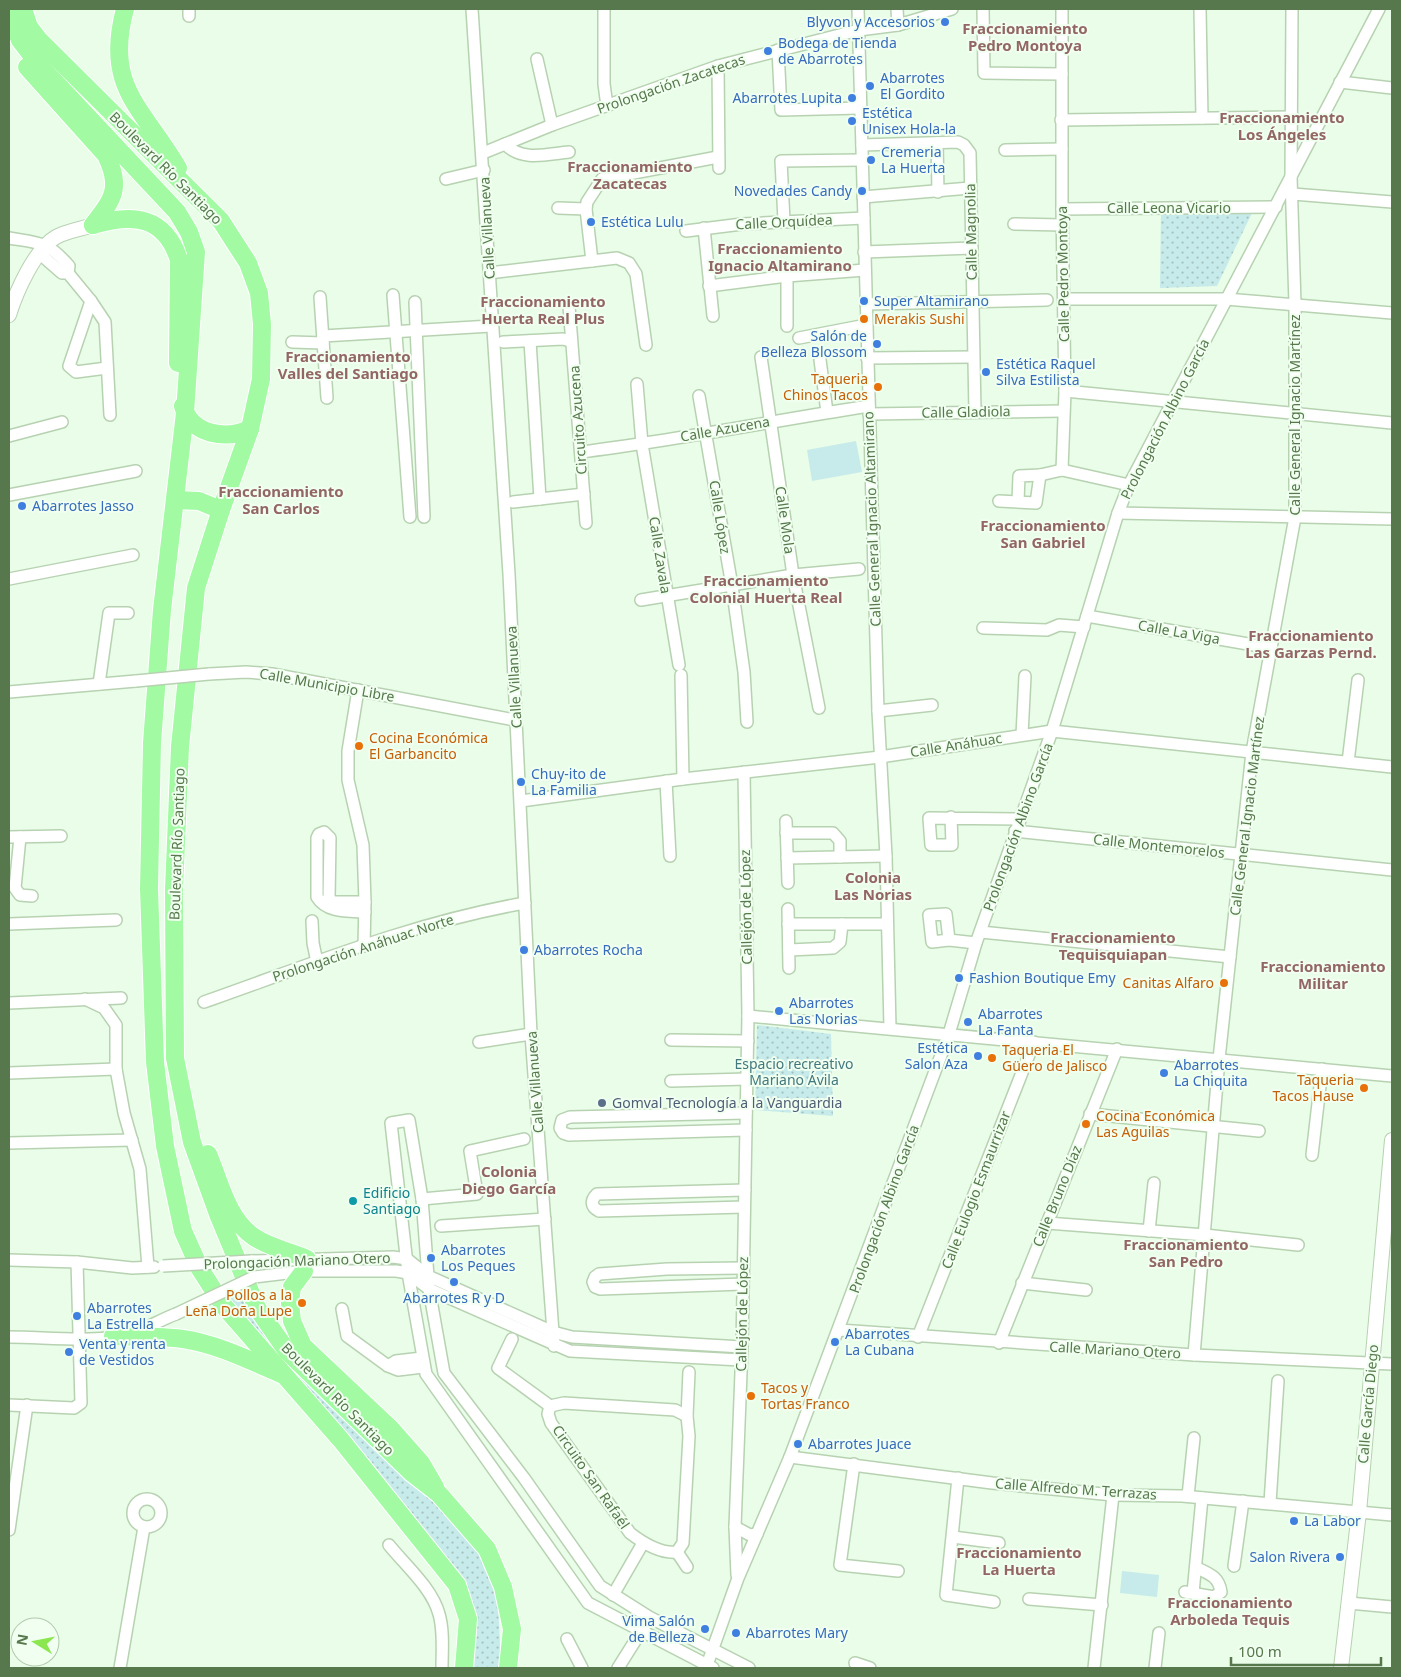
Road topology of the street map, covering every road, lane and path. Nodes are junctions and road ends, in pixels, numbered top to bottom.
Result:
1 (23, 9) edge
2 (125, 9) edge
3 (472, 9) edge
4 (604, 9) edge
5 (858, 9) edge
6 (897, 9) edge
7 (952, 9) edge
8 (983, 9) edge
9 (1062, 9) edge
10 (1200, 9) edge
11 (1292, 9) edge
12 (1379, 9) edge
13 (9, 12) edge
14 (898, 25) junction
15 (858, 30) junction
16 (20, 40) junction
17 (778, 50) junction
18 (537, 59) dead end
19 (718, 66) junction
20 (1062, 74) junction
21 (1340, 82) junction
22 (1392, 88) edge
23 (608, 106) junction
24 (860, 108) junction
25 (1293, 117) junction
26 (1202, 118) junction
27 (1061, 120) junction
28 (552, 125) junction
29 (937, 143) junction
30 (505, 144) junction
31 (862, 144) junction
32 (1062, 149) junction
33 (1005, 150) dead end
34 (569, 152) dead end
35 (483, 153) junction
36 (862, 160) junction
37 (484, 170) junction
38 (1292, 177) junction
39 (446, 179) dead end
40 (188, 185) junction
41 (970, 188) junction
42 (938, 192) junction
43 (1293, 194) junction
44 (863, 198) junction
45 (1392, 202) edge
46 (1276, 207) junction
47 (558, 208) dead end
48 (586, 209) junction
49 (1062, 209) junction
50 (864, 218) junction
51 (784, 221) junction
52 (1014, 224) dead end
53 (93, 225) junction
54 (1062, 225) junction
55 (704, 228) junction
56 (686, 231) dead end
57 (9, 238) edge
58 (972, 248) junction
59 (42, 249) junction
60 (864, 252) junction
61 (592, 261) junction
62 (865, 270) junction
63 (489, 273) junction
64 (787, 276) junction
65 (709, 286) junction
66 (392, 295) dead end
67 (320, 297) dead end
68 (1064, 299) junction
69 (1226, 299) junction
70 (11, 300) edge
71 (1047, 300) dead end
72 (91, 301) junction
73 (415, 302) dead end
74 (973, 302) junction
75 (866, 304) junction
76 (1295, 304) junction
77 (569, 306) dead end
78 (1392, 313) edge
79 (9, 315) edge
80 (713, 316) dead end
81 (866, 325) junction
82 (491, 326) junction
83 (788, 326) dead end
84 (417, 331) junction
85 (395, 332) junction
86 (799, 338) dead end
87 (323, 340) junction
88 (530, 341) junction
89 (292, 342) dead end
90 (503, 342) dead end
91 (570, 342) junction
92 (646, 345) dead end
93 (761, 357) dead end
94 (973, 357) junction
95 (867, 358) junction
96 (820, 360) dead end
97 (107, 368) junction
98 (637, 384) dead end
99 (1065, 391) junction
100 (699, 396) dead end
101 (327, 398) dead end
102 (1173, 403) junction
103 (869, 410) junction
104 (1063, 411) junction
105 (827, 412) junction
106 (975, 412) junction
107 (1296, 412) junction
108 (185, 413) junction
109 (110, 415) dead end
110 (770, 421) junction
111 (62, 422) dead end
112 (1392, 423) edge
113 (250, 429) junction
114 (706, 432) junction
115 (421, 435) junction
116 (9, 436) edge
117 (404, 436) junction
118 (642, 444) junction
119 (581, 452) junction
120 (1062, 470) junction
121 (136, 471) dead end
122 (1040, 475) junction
123 (1129, 485) junction
124 (584, 494) junction
125 (9, 495) edge
126 (540, 499) junction
127 (176, 500) junction
128 (999, 501) dead end
129 (1018, 501) junction
130 (513, 502) dead end
131 (220, 510) junction
132 (1118, 513) junction
133 (410, 517) dead end
134 (424, 517) dead end
135 (1295, 517) junction
136 (1392, 519) edge
137 (586, 523) dead end
138 (133, 555) dead end
139 (859, 569) dead end
140 (793, 575) junction
141 (9, 579) edge
142 (732, 586) junction
143 (666, 596) junction
144 (640, 600) dead end
145 (128, 613) dead end
146 (1086, 622) junction
147 (983, 628) dead end
148 (1271, 648) junction
149 (1026, 676) dead end
150 (1358, 680) dead end
151 (99, 684) junction
152 (358, 690) junction
153 (9, 692) edge
154 (932, 705) dead end
155 (819, 708) dead end
156 (878, 711) junction
157 (515, 720) junction
158 (747, 722) dead end
159 (1052, 731) junction
160 (1022, 735) junction
161 (1252, 752) junction
162 (880, 757) junction
163 (1348, 762) junction
164 (1392, 767) edge
165 (744, 772) junction
166 (683, 779) junction
167 (666, 781) junction
168 (521, 801) junction
169 (951, 817) dead end
170 (1019, 819) junction
171 (1015, 831) junction
172 (61, 836) dead end
173 (14, 837) edge
174 (1242, 855) junction
175 (670, 856) dead end
176 (886, 856) junction
177 (840, 857) junction
178 (787, 858) junction
179 (1392, 870) edge
180 (788, 883) dead end
181 (32, 896) dead end
182 (325, 902) junction
183 (525, 903) junction
184 (365, 907) junction
185 (788, 909) dead end
186 (116, 920) dead end
187 (312, 920) dead end
188 (9, 924) edge
189 (788, 924) junction
190 (842, 924) junction
191 (887, 924) junction
192 (978, 937) junction
193 (949, 940) dead end
194 (364, 946) junction
195 (789, 950) junction
196 (1230, 957) junction
197 (317, 962) junction
198 (789, 968) dead end
199 (121, 998) dead end
200 (85, 999) junction
201 (204, 1002) dead end
202 (9, 1003) edge
203 (748, 1016) junction
204 (890, 1028) junction
205 (532, 1034) junction
206 (949, 1034) junction
207 (671, 1040) dead end
208 (748, 1041) junction
209 (479, 1042) dead end
210 (1034, 1042) junction
211 (1117, 1049) junction
212 (1219, 1059) junction
213 (116, 1069) junction
214 (1322, 1069) junction
215 (9, 1073) edge
216 (1392, 1076) edge
217 (747, 1079) junction
218 (671, 1081) dead end
219 (182, 1093) junction
220 (746, 1113) junction
221 (1090, 1114) junction
222 (639, 1115) junction
223 (1214, 1126) junction
224 (746, 1130) junction
225 (1259, 1131) dead end
226 (640, 1132) junction
227 (524, 1139) dead end
228 (132, 1140) junction
229 (1392, 1140) edge
230 (9, 1143) edge
231 (1312, 1155) dead end
232 (1154, 1183) dead end
233 (745, 1190) junction
234 (659, 1193) junction
235 (422, 1199) junction
236 (744, 1207) junction
237 (659, 1210) junction
238 (546, 1218) junction
239 (1047, 1223) junction
240 (441, 1226) dead end
241 (1149, 1231) junction
242 (1206, 1235) junction
243 (1298, 1245) dead end
244 (407, 1259) junction
245 (9, 1260) edge
246 (77, 1262) junction
247 (306, 1265) junction
248 (148, 1267) junction
249 (743, 1268) junction
250 (667, 1269) junction
251 (408, 1273) junction
252 (428, 1276) junction
253 (1022, 1283) junction
254 (743, 1284) junction
255 (667, 1286) junction
256 (429, 1289) junction
257 (1086, 1290) dead end
258 (342, 1309) dead end
259 (839, 1330) junction
260 (553, 1332) junction
261 (113, 1336) junction
262 (9, 1337) edge
263 (80, 1338) junction
264 (512, 1338) dead end
265 (918, 1338) junction
266 (998, 1343) junction
267 (554, 1346) junction
268 (742, 1347) junction
269 (1194, 1355) junction
270 (741, 1360) junction
271 (422, 1362) junction
272 (1371, 1363) junction
273 (1392, 1364) edge
274 (689, 1372) dead end
275 (286, 1377) junction
276 (1278, 1381) dead end
277 (9, 1405) edge
278 (27, 1406) junction
279 (550, 1406) junction
280 (687, 1416) junction
281 (1194, 1438) dead end
282 (790, 1458) junction
283 (854, 1464) junction
284 (524, 1478) junction
285 (958, 1478) junction
286 (508, 1491) junction
287 (440, 1494) junction
288 (1114, 1495) junction
289 (1188, 1496) junction
290 (1202, 1498) junction
291 (1243, 1501) junction
292 (1270, 1503) junction
293 (10, 1509) edge
294 (1359, 1512) junction
295 (1392, 1515) edge
296 (734, 1526) junction
297 (144, 1527) dead end
298 (9, 1530) edge
299 (757, 1534) junction
300 (953, 1537) junction
301 (643, 1543) junction
302 (999, 1543) dead end
303 (389, 1545) dead end
304 (677, 1552) junction
305 (1234, 1566) dead end
306 (687, 1567) dead end
307 (1197, 1568) junction
308 (898, 1571) dead end
309 (738, 1578) junction
310 (613, 1595) junction
311 (1029, 1599) dead end
312 (994, 1602) dead end
313 (1349, 1603) junction
314 (1102, 1605) junction
315 (1392, 1607) edge
316 (649, 1617) junction
317 (642, 1632) junction
318 (1159, 1633) dead end
319 (567, 1639) dead end
320 (713, 1650) junction
321 (855, 1663) dead end
322 (709, 1667) edge
323 (120, 1668) edge
324 (442, 1668) edge
325 (464, 1668) edge
326 (508, 1668) edge
327 (582, 1668) edge
328 (618, 1668) edge
329 (749, 1668) edge
330 (870, 1668) edge
331 (1094, 1668) edge
332 (1155, 1668) edge
333 (1341, 1668) edge

1 - 40 main road, Boulevard Río Santiago
2 - 40 main road
3 - 35 street, Calle Villanueva
4 - 23 street
5 - 15 street, Calle General Ignacio Altamirano
6 - 14 street
7 - 14 street, Prolongación Zacatecas
8 - 20 street
9 - 20 street, Calle Pedro Montoya
10 - 26 street
11 - 25 street, Calle General Ignacio Martínez
12 - 21 street, Prolongación Albino García
13 - 16 main road, Boulevard Río Santiago
14 - 15 street, Prolongación Zacatecas
15 - 17 street, Prolongación Zacatecas
15 - 24 street, Calle General Ignacio Altamirano
16 - 53 main road
16 - 108 main road, Boulevard Río Santiago
17 - 19 street, Prolongación Zacatecas
17 - 24 street
18 - 28 street
19 - 23 street, Prolongación Zacatecas
19 - 48 street
20 - 27 street, Calle Pedro Montoya
21 - 22 street
21 - 38 street, Prolongación Albino García
23 - 28 street, Prolongación Zacatecas
24 - 31 street, Calle General Ignacio Altamirano
25 - 26 street
25 - 38 street, Calle General Ignacio Martínez
26 - 27 street
27 - 32 street, Calle Pedro Montoya
28 - 30 street, Prolongación Zacatecas
29 - 31 street
29 - 41 street, Calle Magnolia
29 - 42 street
30 - 34 street
30 - 35 street, Prolongación Zacatecas
31 - 36 street, Calle General Ignacio Altamirano
32 - 33 street
32 - 49 street, Calle Pedro Montoya
35 - 37 street, Calle Villanueva
36 - 44 street, Calle General Ignacio Altamirano
36 - 51 street
37 - 39 street
37 - 63 street, Calle Villanueva
38 - 43 street, Calle General Ignacio Martínez
38 - 46 street, Prolongación Albino García
40 - 113 main road, Boulevard Río Santiago
41 - 42 street
41 - 58 street, Calle Magnolia
42 - 44 street
43 - 45 street
43 - 76 street, Calle General Ignacio Martínez
44 - 50 street, Calle General Ignacio Altamirano
46 - 49 street, Calle Leona Vicario
46 - 69 street, Prolongación Albino García
47 - 48 street
48 - 61 street
49 - 54 street, Calle Pedro Montoya
50 - 51 street, Calle Orquídea
50 - 60 street, Calle General Ignacio Altamirano
51 - 55 street, Calle Orquídea
52 - 54 street
53 - 59 street
53 - 108 main road
54 - 68 street, Calle Pedro Montoya
55 - 56 street, Calle Orquídea
55 - 65 street
57 - 59 street
58 - 60 street
58 - 74 street, Calle Magnolia
59 - 70 street
59 - 72 street
60 - 62 street, Calle General Ignacio Altamirano
61 - 63 street
61 - 92 street
62 - 64 street
62 - 75 street, Calle General Ignacio Altamirano
63 - 82 street, Calle Villanueva
64 - 65 street
64 - 83 street
65 - 80 street
66 - 85 street
67 - 87 street
68 - 69 street
68 - 99 street, Calle Pedro Montoya
69 - 76 street
69 - 102 street, Prolongación Albino García
70 - 79 street
71 - 74 street
72 - 97 street
72 - 97 street
73 - 84 street
74 - 75 street
74 - 94 street, Calle Magnolia
75 - 81 street, Calle General Ignacio Altamirano
76 - 78 street
76 - 107 street, Calle General Ignacio Martínez
77 - 91 street, Circuito Azucena
81 - 86 street
81 - 95 street, Calle General Ignacio Altamirano
82 - 84 street
82 - 157 street, Calle Villanueva
84 - 85 street
84 - 115 street
85 - 87 street
85 - 117 street
87 - 89 street
87 - 101 street
88 - 90 street
88 - 91 street
88 - 126 street
91 - 119 street, Circuito Azucena
93 - 110 street, Calle Mola
94 - 95 street
94 - 106 street, Calle Magnolia
95 - 103 street, Calle General Ignacio Altamirano
96 - 105 street
97 - 109 street
98 - 118 street, Calle Zavala
99 - 102 street
99 - 104 street, Calle Pedro Montoya
100 - 114 street, Calle López
102 - 107 street
102 - 123 street, Prolongación Albino García
103 - 105 street, Calle Azucena
103 - 106 street, Calle Gladiola
103 - 156 street, Calle General Ignacio Altamirano
104 - 106 street, Calle Gladiola
104 - 120 street, Calle Pedro Montoya
105 - 110 street, Calle Azucena
107 - 112 street
107 - 135 street, Calle General Ignacio Martínez
108 - 113 main road
108 - 127 main road, Boulevard Río Santiago
110 - 114 street, Calle Azucena
110 - 140 street, Calle Mola
111 - 116 street
113 - 131 main road, Boulevard Río Santiago
114 - 118 street, Calle Azucena
114 - 142 street, Calle López
115 - 117 street
115 - 134 street
117 - 133 street
118 - 119 street, Calle Azucena
118 - 143 street, Calle Zavala
119 - 124 street, Circuito Azucena
120 - 122 street
120 - 123 street
121 - 125 street
122 - 129 street
122 - 129 street
123 - 132 street, Prolongación Albino García
124 - 126 street, Circuito Azucena
124 - 137 street
126 - 130 street, Circuito Azucena
127 - 131 main road
127 - 275 main road, Boulevard Río Santiago
128 - 129 street
131 - 219 main road, Boulevard Río Santiago
132 - 135 street
132 - 146 street, Prolongación Albino García
135 - 136 street
135 - 148 street, Calle General Ignacio Martínez
138 - 141 street
139 - 140 street
140 - 142 street
140 - 155 street, Calle Mola
142 - 143 street
142 - 158 street, Calle López
143 - 144 street
143 - 166 street, Calle Zavala
145 - 151 street
146 - 147 street, Calle La Viga
146 - 148 street, Calle La Viga
146 - 159 street, Prolongación Albino García
148 - 161 street, Calle General Ignacio Martínez
149 - 160 street
150 - 163 street
151 - 152 street, Calle Municipio Libre, bridge
151 - 153 street, Calle Municipio Libre
152 - 157 street, Calle Municipio Libre
152 - 184 street
154 - 156 street
156 - 162 street, Calle General Ignacio Altamirano
157 - 168 street, Calle Villanueva
159 - 160 street, Calle Anáhuac
159 - 161 street, Calle Anáhuac
159 - 170 street, Prolongación Albino García
160 - 162 street, Calle Anáhuac
161 - 163 street, Calle Anáhuac
161 - 174 street, Calle General Ignacio Martínez
162 - 165 street, Calle Anáhuac
162 - 176 street, Calle General Ignacio Altamirano
163 - 164 street, Calle Anáhuac
165 - 166 street, Calle Anáhuac
165 - 203 street, Callejón de López
166 - 167 street, Calle Anáhuac
167 - 168 street, Calle Anáhuac
167 - 175 street
168 - 183 street, Calle Villanueva
169 - 170 street
170 - 171 street, Prolongación Albino García
171 - 174 street, Calle Montemorelos
171 - 192 street, Prolongación Albino García
172 - 173 street
173 - 181 street
174 - 179 street, Calle Montemorelos
174 - 196 street, Calle General Ignacio Martínez
176 - 177 street
176 - 191 street, Calle General Ignacio Altamirano
177 - 178 street
177 - 178 street
178 - 180 street
182 - 182 street
182 - 184 street
183 - 194 street, Prolongación Anáhuac Norte
183 - 205 street, Calle Villanueva
184 - 194 street
185 - 189 street
186 - 188 street
187 - 197 street
189 - 190 street
189 - 195 street
190 - 191 street
190 - 195 street
191 - 204 street, Calle General Ignacio Altamirano
192 - 193 street
192 - 196 street
192 - 206 street, Prolongación Albino García
194 - 197 street, Prolongación Anáhuac Norte
195 - 198 street
196 - 212 street, Calle General Ignacio Martínez
197 - 201 street, Prolongación Anáhuac Norte
199 - 200 street
200 - 202 street
200 - 213 street
203 - 204 street
203 - 208 street, Callejón de López
204 - 206 street
205 - 209 street
205 - 238 street, Calle Villanueva
206 - 210 street
206 - 259 street, Prolongación Albino García
207 - 208 street
208 - 217 street, Callejón de López
210 - 211 street
210 - 265 street, Calle Eulogio Esmaurrizar
211 - 212 street
211 - 221 street, Calle Bruno Díaz
212 - 214 street
212 - 223 street, Calle General Ignacio Martínez
213 - 215 street
213 - 228 street
214 - 216 street
214 - 231 street
217 - 218 street
217 - 220 street, Callejón de López
219 - 247 main road
219 - 287 main road, Boulevard Río Santiago
220 - 222 street
220 - 224 street, Callejón de López
221 - 223 street
221 - 239 street, Calle Bruno Díaz
222 - 226 street
222 - 226 street
223 - 225 street
223 - 242 street, Calle General Ignacio Martínez
224 - 226 street
224 - 233 street, Callejón de López
227 - 235 street
228 - 230 street
228 - 248 street
229 - 272 street, Calle García Diego
232 - 241 street
233 - 234 street
233 - 236 street, Callejón de López
234 - 237 street
234 - 237 street
235 - 244 street
235 - 252 street
236 - 237 street
236 - 249 street, Callejón de López
238 - 240 street
238 - 260 street, Calle Villanueva
239 - 241 street
239 - 253 street, Calle Bruno Díaz
241 - 242 street
242 - 243 street
242 - 269 street, Calle General Ignacio Martínez
244 - 247 street, Prolongación Mariano Otero
244 - 251 street
244 - 252 street, Prolongación Mariano Otero
245 - 246 street, Prolongación Mariano Otero
246 - 248 street, Prolongación Mariano Otero
246 - 263 street
247 - 248 street, Prolongación Mariano Otero, bridge
247 - 251 street, Prolongación Mariano Otero
247 - 261 street, Prolongación Mariano Otero, bridge
247 - 287 main road
249 - 250 street
249 - 254 street, Callejón de López
250 - 255 street
250 - 255 street
251 - 256 street, Prolongación Mariano Otero
251 - 271 street
252 - 256 street
252 - 260 street, Prolongación Mariano Otero
253 - 257 street
253 - 266 street, Calle Bruno Díaz
254 - 255 street
254 - 268 street, Callejón de López
256 - 267 street, Prolongación Mariano Otero
256 - 284 street
258 - 271 street
259 - 265 street, Calle Mariano Otero
259 - 282 street, Prolongación Albino García
260 - 267 street, Calle Villanueva
260 - 268 street, Prolongación Mariano Otero
261 - 263 street, Prolongación Mariano Otero
261 - 275 main road
262 - 263 street, Prolongación Mariano Otero
263 - 278 street
264 - 279 street
265 - 266 street, Calle Mariano Otero
266 - 269 street, Calle Mariano Otero
267 - 270 street, Prolongación Mariano Otero
268 - 270 street, Callejón de López
269 - 272 street, Calle Mariano Otero
270 - 296 street, Callejón de López
271 - 286 street
272 - 273 street, Calle Mariano Otero
272 - 294 street, Calle García Diego
274 - 280 street
275 - 325 main road, Boulevard Río Santiago
276 - 292 street
277 - 278 street
278 - 293 street
279 - 280 street
279 - 301 street, Circuito San Rafaél
280 - 304 street
281 - 289 street
282 - 283 street, Calle Alfredo M. Terrazas
282 - 299 street, Prolongación Albino García
283 - 285 street, Calle Alfredo M. Terrazas
283 - 308 street
284 - 286 street
284 - 310 street
285 - 288 street, Calle Alfredo M. Terrazas
285 - 300 street
286 - 317 street
287 - 326 main road, Boulevard Río Santiago
288 - 289 street, Calle Alfredo M. Terrazas
288 - 314 street
289 - 290 street, Calle Alfredo M. Terrazas
290 - 291 street, Calle Alfredo M. Terrazas
290 - 307 street
291 - 292 street, Calle Alfredo M. Terrazas
291 - 305 street
292 - 294 street, Calle Alfredo M. Terrazas
293 - 298 street
294 - 295 street, Calle Alfredo M. Terrazas
294 - 313 street, Calle García Diego
296 - 299 street
296 - 309 street, Callejón de López
297 - 323 street
299 - 309 street, Prolongación Albino García
300 - 302 street
300 - 312 street
301 - 304 street
301 - 310 street
303 - 324 street
304 - 306 street
307 - 307 street
309 - 320 street, Prolongación Albino García
310 - 316 street
311 - 314 street
313 - 315 street
313 - 333 street, Calle García Diego
314 - 331 street
316 - 317 street
316 - 320 street
317 - 322 street
317 - 328 street
318 - 332 street
319 - 327 street
320 - 322 street, Prolongación Albino García
320 - 329 street
321 - 330 street

